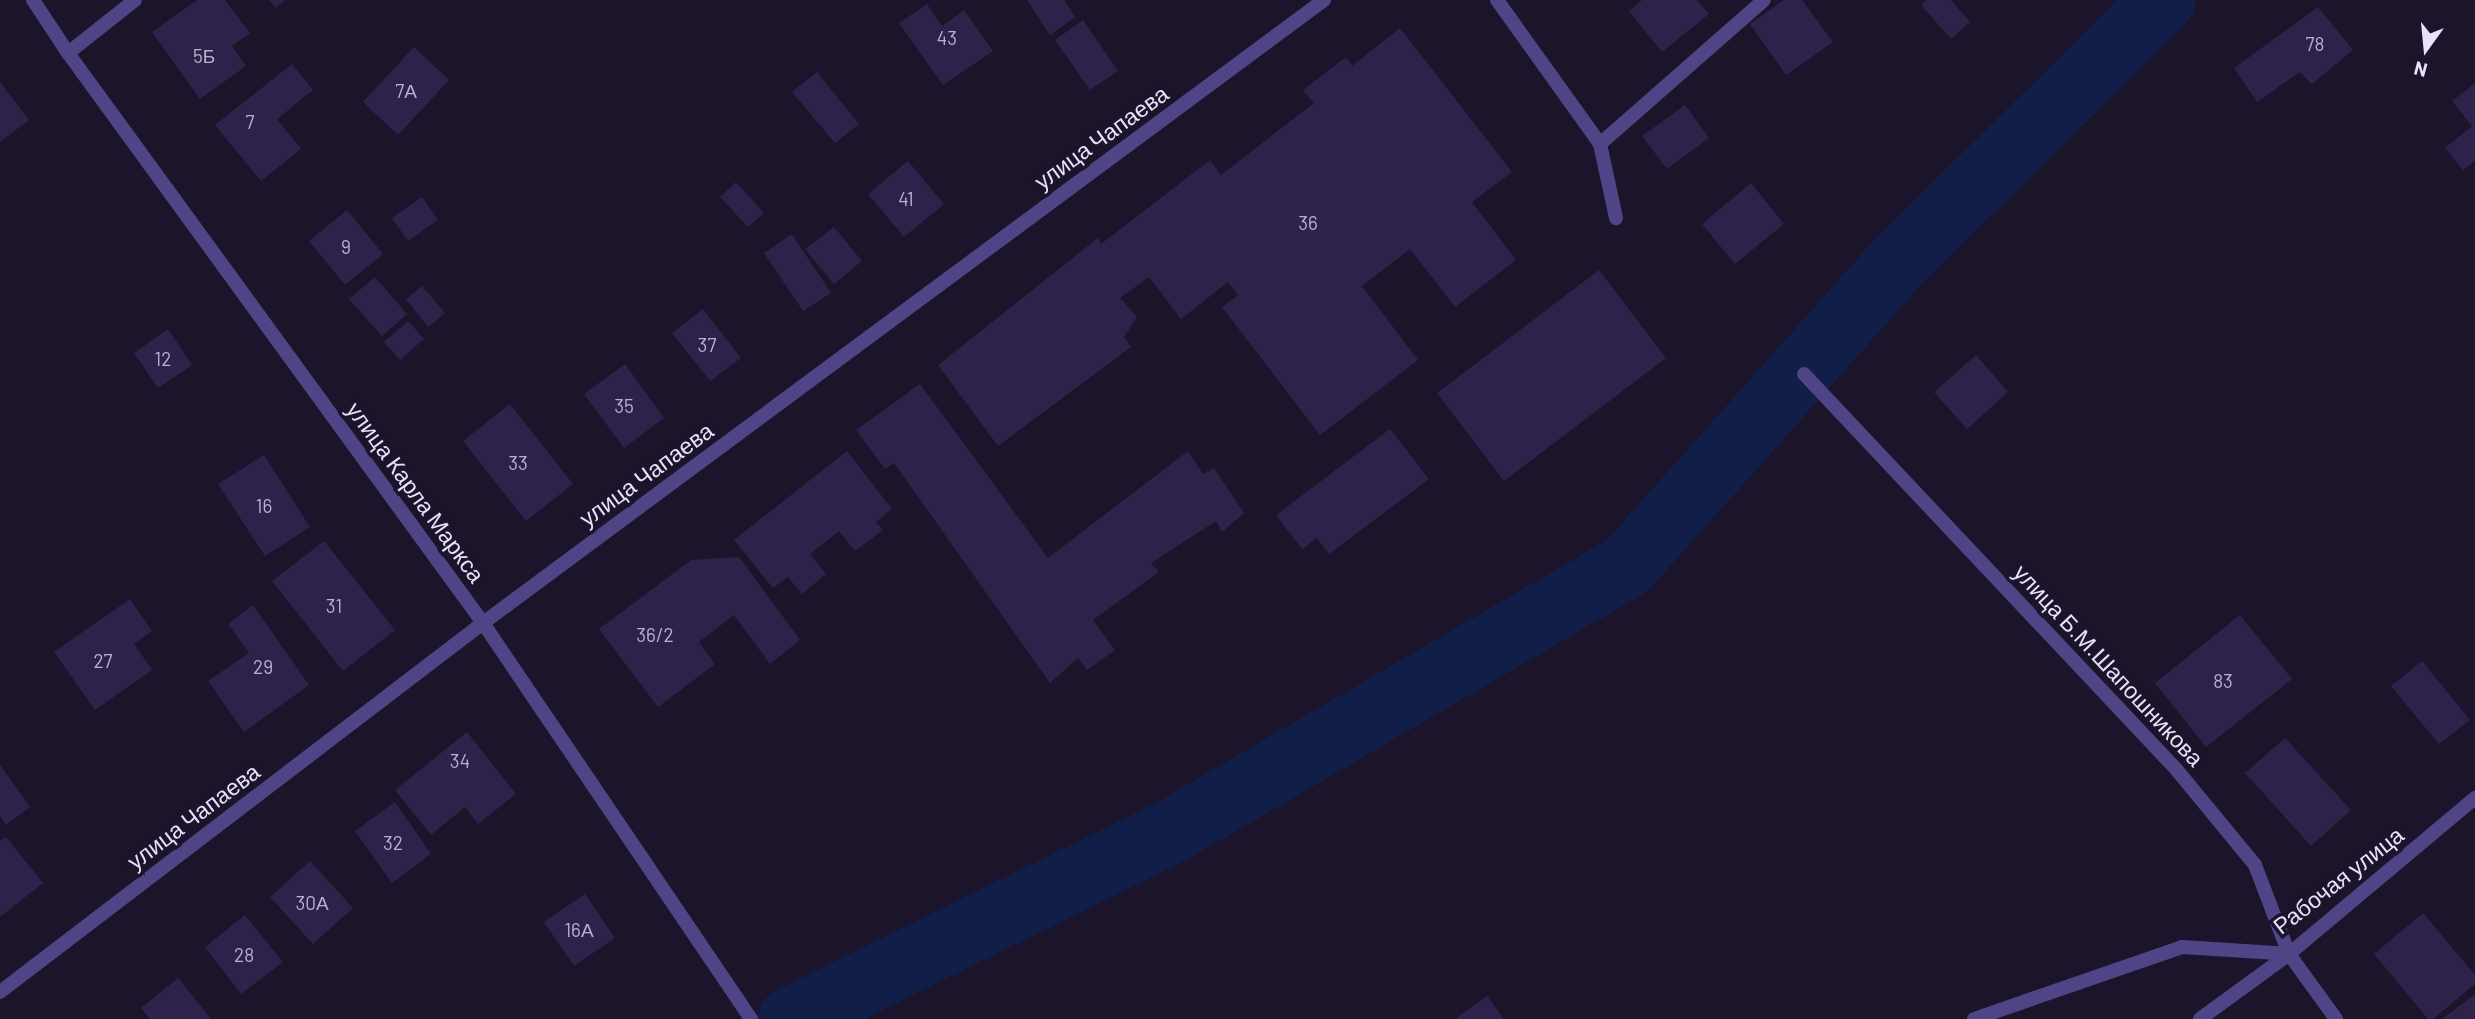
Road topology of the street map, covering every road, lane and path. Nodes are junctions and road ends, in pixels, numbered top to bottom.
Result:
1 (33, 0) edge
2 (135, 0) edge
3 (1324, 0) edge
4 (1497, 0) edge
5 (1765, 0) edge
6 (68, 53) junction
7 (1600, 144) junction
8 (1616, 218) dead end
9 (1804, 374) dead end
10 (483, 623) junction
11 (2475, 798) edge
12 (2289, 954) junction
13 (0, 992) edge
14 (751, 1019) edge
15 (1974, 1019) edge
16 (2200, 1019) edge
17 (2336, 1019) edge

1 - 6 street, улица Карла Маркса
2 - 6 street
3 - 10 street, улица Чапаева
4 - 7 street
5 - 7 street
6 - 10 street, улица Карла Маркса
7 - 8 street
9 - 12 street, улица Б.М.Шапошникова
10 - 13 street, улица Чапаева
10 - 14 street, улица Карла Маркса
11 - 12 street, Рабочая улица
12 - 15 street, Рабочая улица
12 - 16 street
12 - 17 street, улица Б.М.Шапошникова

